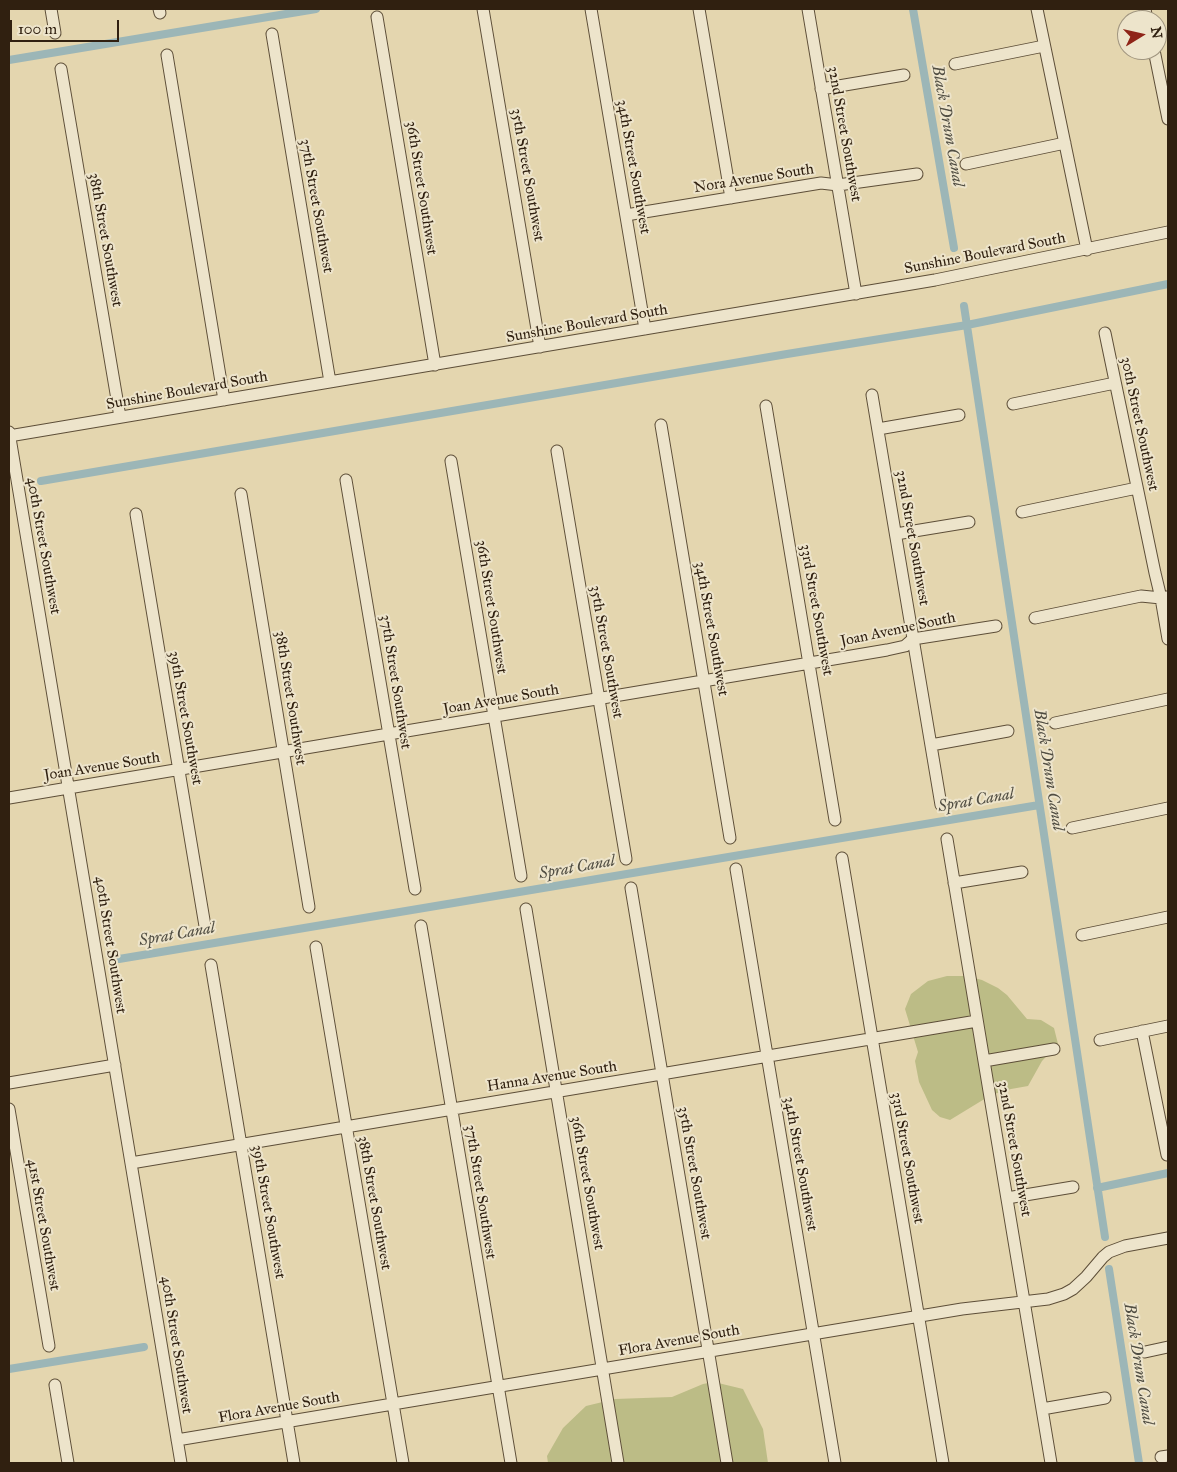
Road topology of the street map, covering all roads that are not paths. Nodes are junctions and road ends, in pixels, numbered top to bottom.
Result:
1 (51, 9) edge
2 (484, 9) edge
3 (591, 9) edge
4 (699, 9) edge
5 (808, 9) edge
6 (1037, 9) edge
7 (377, 17) dead end
8 (55, 33) dead end
9 (272, 34) dead end
10 (1044, 46) junction
11 (167, 55) dead end
12 (1156, 60) edge
13 (955, 64) dead end
14 (61, 69) dead end
15 (904, 75) dead end
16 (822, 89) junction
17 (1168, 119) edge
18 (1065, 143) junction
19 (966, 164) dead end
20 (917, 174) dead end
21 (838, 186) junction
22 (731, 198) junction
23 (626, 216) junction
24 (1168, 232) edge
25 (1087, 250) junction
26 (856, 294) junction
27 (645, 329) junction
28 (1105, 334) dead end
29 (540, 347) junction
30 (435, 365) junction
31 (330, 382) junction
32 (1115, 383) junction
33 (872, 395) dead end
34 (224, 400) junction
35 (1013, 404) dead end
36 (766, 406) dead end
37 (959, 415) dead end
38 (120, 417) junction
39 (661, 425) dead end
40 (878, 429) junction
41 (9, 432) edge
42 (9, 436) edge
43 (557, 451) dead end
44 (451, 461) dead end
45 (346, 480) dead end
46 (1137, 488) junction
47 (241, 494) dead end
48 (1022, 512) dead end
49 (136, 514) dead end
50 (969, 522) dead end
51 (896, 534) junction
52 (1165, 597) edge
53 (1035, 618) dead end
54 (996, 626) dead end
55 (1168, 638) edge
56 (913, 640) junction
57 (810, 663) junction
58 (704, 681) junction
59 (599, 698) junction
60 (1168, 699) edge
61 (494, 716) junction
62 (1055, 723) dead end
63 (1008, 731) dead end
64 (389, 734) junction
65 (931, 745) junction
66 (284, 751) junction
67 (178, 769) junction
68 (68, 788) junction
69 (9, 798) edge
70 (941, 805) dead end
71 (1168, 808) edge
72 (835, 820) dead end
73 (1072, 828) dead end
74 (730, 838) dead end
75 (947, 839) dead end
76 (842, 858) dead end
77 (626, 859) dead end
78 (736, 869) dead end
79 (1022, 872) dead end
80 (520, 876) dead end
81 (954, 883) junction
82 (631, 888) dead end
83 (415, 889) dead end
84 (309, 907) dead end
85 (526, 908) dead end
86 (1168, 917) edge
87 (205, 926) dead end
88 (421, 926) dead end
89 (1082, 935) dead end
90 (316, 947) dead end
91 (211, 965) dead end
92 (977, 1021) junction
93 (1168, 1026) edge
94 (1142, 1031) junction
95 (872, 1039) junction
96 (1100, 1040) dead end
97 (1054, 1049) dead end
98 (767, 1056) junction
99 (984, 1061) junction
100 (114, 1065) junction
101 (662, 1074) junction
102 (9, 1083) edge
103 (556, 1092) junction
104 (9, 1109) edge
105 (451, 1109) junction
106 (346, 1127) junction
107 (241, 1144) junction
108 (1167, 1155) edge
109 (131, 1163) junction
110 (1073, 1187) dead end
111 (1007, 1198) junction
112 (1168, 1238) edge
113 (1024, 1302) junction
114 (918, 1316) junction
115 (814, 1334) junction
116 (48, 1346) dead end
117 (1168, 1347) edge
118 (708, 1351) junction
119 (1145, 1352) dead end
120 (603, 1369) junction
121 (55, 1385) dead end
122 (498, 1386) junction
123 (1105, 1398) dead end
124 (393, 1404) junction
125 (1042, 1409) junction
126 (288, 1422) junction
127 (177, 1440) junction
128 (68, 1463) edge
129 (181, 1463) edge
130 (294, 1463) edge
131 (403, 1463) edge
132 (511, 1463) edge
133 (618, 1463) edge
134 (727, 1463) edge
135 (835, 1463) edge
136 (943, 1463) edge
137 (1052, 1463) edge

1 - 8 street
2 - 29 street, 35th Street Southwest
3 - 23 street, 34th Street Southwest
4 - 22 street
5 - 16 street, 32nd Street Southwest
6 - 10 street
7 - 30 street, 36th Street Southwest
9 - 31 street, 37th Street Southwest
10 - 13 street
10 - 18 street
11 - 34 street
12 - 17 street
14 - 38 street, 38th Street Southwest
15 - 16 street
16 - 21 street, 32nd Street Southwest
18 - 19 street
18 - 25 street
20 - 21 street, Nora Avenue South
21 - 22 street, Nora Avenue South
21 - 26 street, 32nd Street Southwest
22 - 23 street, Nora Avenue South
23 - 27 street, 34th Street Southwest
24 - 25 street, Sunshine Boulevard South
25 - 26 street, Sunshine Boulevard South
26 - 27 street, Sunshine Boulevard South
27 - 29 street, Sunshine Boulevard South
28 - 32 street, 30th Street Southwest
29 - 30 street, Sunshine Boulevard South
30 - 31 street, Sunshine Boulevard South
31 - 34 street, Sunshine Boulevard South
32 - 35 street
32 - 46 street, 30th Street Southwest
33 - 40 street, 32nd Street Southwest
34 - 38 street, Sunshine Boulevard South
36 - 57 street, 33rd Street Southwest
37 - 40 street
38 - 42 street, Sunshine Boulevard South
39 - 58 street, 34th Street Southwest
40 - 51 street, 32nd Street Southwest
41 - 42 street, 40th Street Southwest
42 - 68 street, 40th Street Southwest
43 - 59 street, 35th Street Southwest
44 - 61 street, 36th Street Southwest
45 - 64 street, 37th Street Southwest
46 - 48 street
46 - 52 street, 30th Street Southwest
47 - 66 street, 38th Street Southwest
49 - 67 street, 39th Street Southwest
50 - 51 street
51 - 56 street, 32nd Street Southwest
52 - 53 street
52 - 55 street, 30th Street Southwest
54 - 56 street, Joan Avenue South
56 - 57 street, Joan Avenue South
56 - 65 street, 32nd Street Southwest
57 - 58 street, Joan Avenue South
57 - 72 street, 33rd Street Southwest
58 - 59 street, Joan Avenue South
58 - 74 street, 34th Street Southwest
59 - 61 street, Joan Avenue South
59 - 77 street, 35th Street Southwest
60 - 62 street
61 - 64 street, Joan Avenue South
61 - 80 street, 36th Street Southwest
63 - 65 street
64 - 66 street, Joan Avenue South
64 - 83 street, 37th Street Southwest
65 - 70 street, 32nd Street Southwest
66 - 67 street, Joan Avenue South
66 - 84 street, 38th Street Southwest
67 - 68 street, Joan Avenue South
67 - 87 street, 39th Street Southwest
68 - 69 street, Joan Avenue South
68 - 100 street, 40th Street Southwest
71 - 73 street
75 - 81 street, 32nd Street Southwest
76 - 95 street, 33rd Street Southwest
78 - 98 street, 34th Street Southwest
79 - 81 street
81 - 92 street, 32nd Street Southwest
82 - 101 street, 35th Street Southwest
85 - 103 street, 36th Street Southwest
86 - 89 street
88 - 105 street, 37th Street Southwest
90 - 106 street, 38th Street Southwest
91 - 107 street, 39th Street Southwest
92 - 95 street, Hanna Avenue South
92 - 99 street, 32nd Street Southwest
93 - 94 street
94 - 96 street
94 - 108 street
95 - 98 street, Hanna Avenue South
95 - 114 street, 33rd Street Southwest
97 - 99 street
98 - 101 street, Hanna Avenue South
98 - 115 street, 34th Street Southwest
99 - 111 street, 32nd Street Southwest
100 - 102 street
100 - 109 street, 40th Street Southwest
101 - 103 street, Hanna Avenue South
101 - 118 street, 35th Street Southwest
103 - 105 street, Hanna Avenue South
103 - 120 street, 36th Street Southwest
104 - 116 street, 41st Street Southwest
105 - 106 street, Hanna Avenue South
105 - 122 street, 37th Street Southwest
106 - 107 street, Hanna Avenue South
106 - 124 street, 38th Street Southwest
107 - 109 street, Hanna Avenue South
107 - 126 street, 39th Street Southwest
109 - 127 street, 40th Street Southwest
110 - 111 street
111 - 113 street, 32nd Street Southwest
112 - 113 street, Flora Avenue South
113 - 114 street, Flora Avenue South
113 - 125 street, 32nd Street Southwest
114 - 115 street, Flora Avenue South
114 - 136 street, 33rd Street Southwest
115 - 118 street, Flora Avenue South
115 - 135 street, 34th Street Southwest
117 - 119 street
118 - 120 street, Flora Avenue South
118 - 134 street, 35th Street Southwest
120 - 122 street, Flora Avenue South
120 - 133 street, 36th Street Southwest
121 - 128 street
122 - 124 street, Flora Avenue South
122 - 132 street, 37th Street Southwest
123 - 125 street
124 - 126 street, Flora Avenue South
124 - 131 street, 38th Street Southwest
125 - 137 street, 32nd Street Southwest
126 - 127 street, Flora Avenue South
126 - 130 street, 39th Street Southwest
127 - 129 street, 40th Street Southwest

